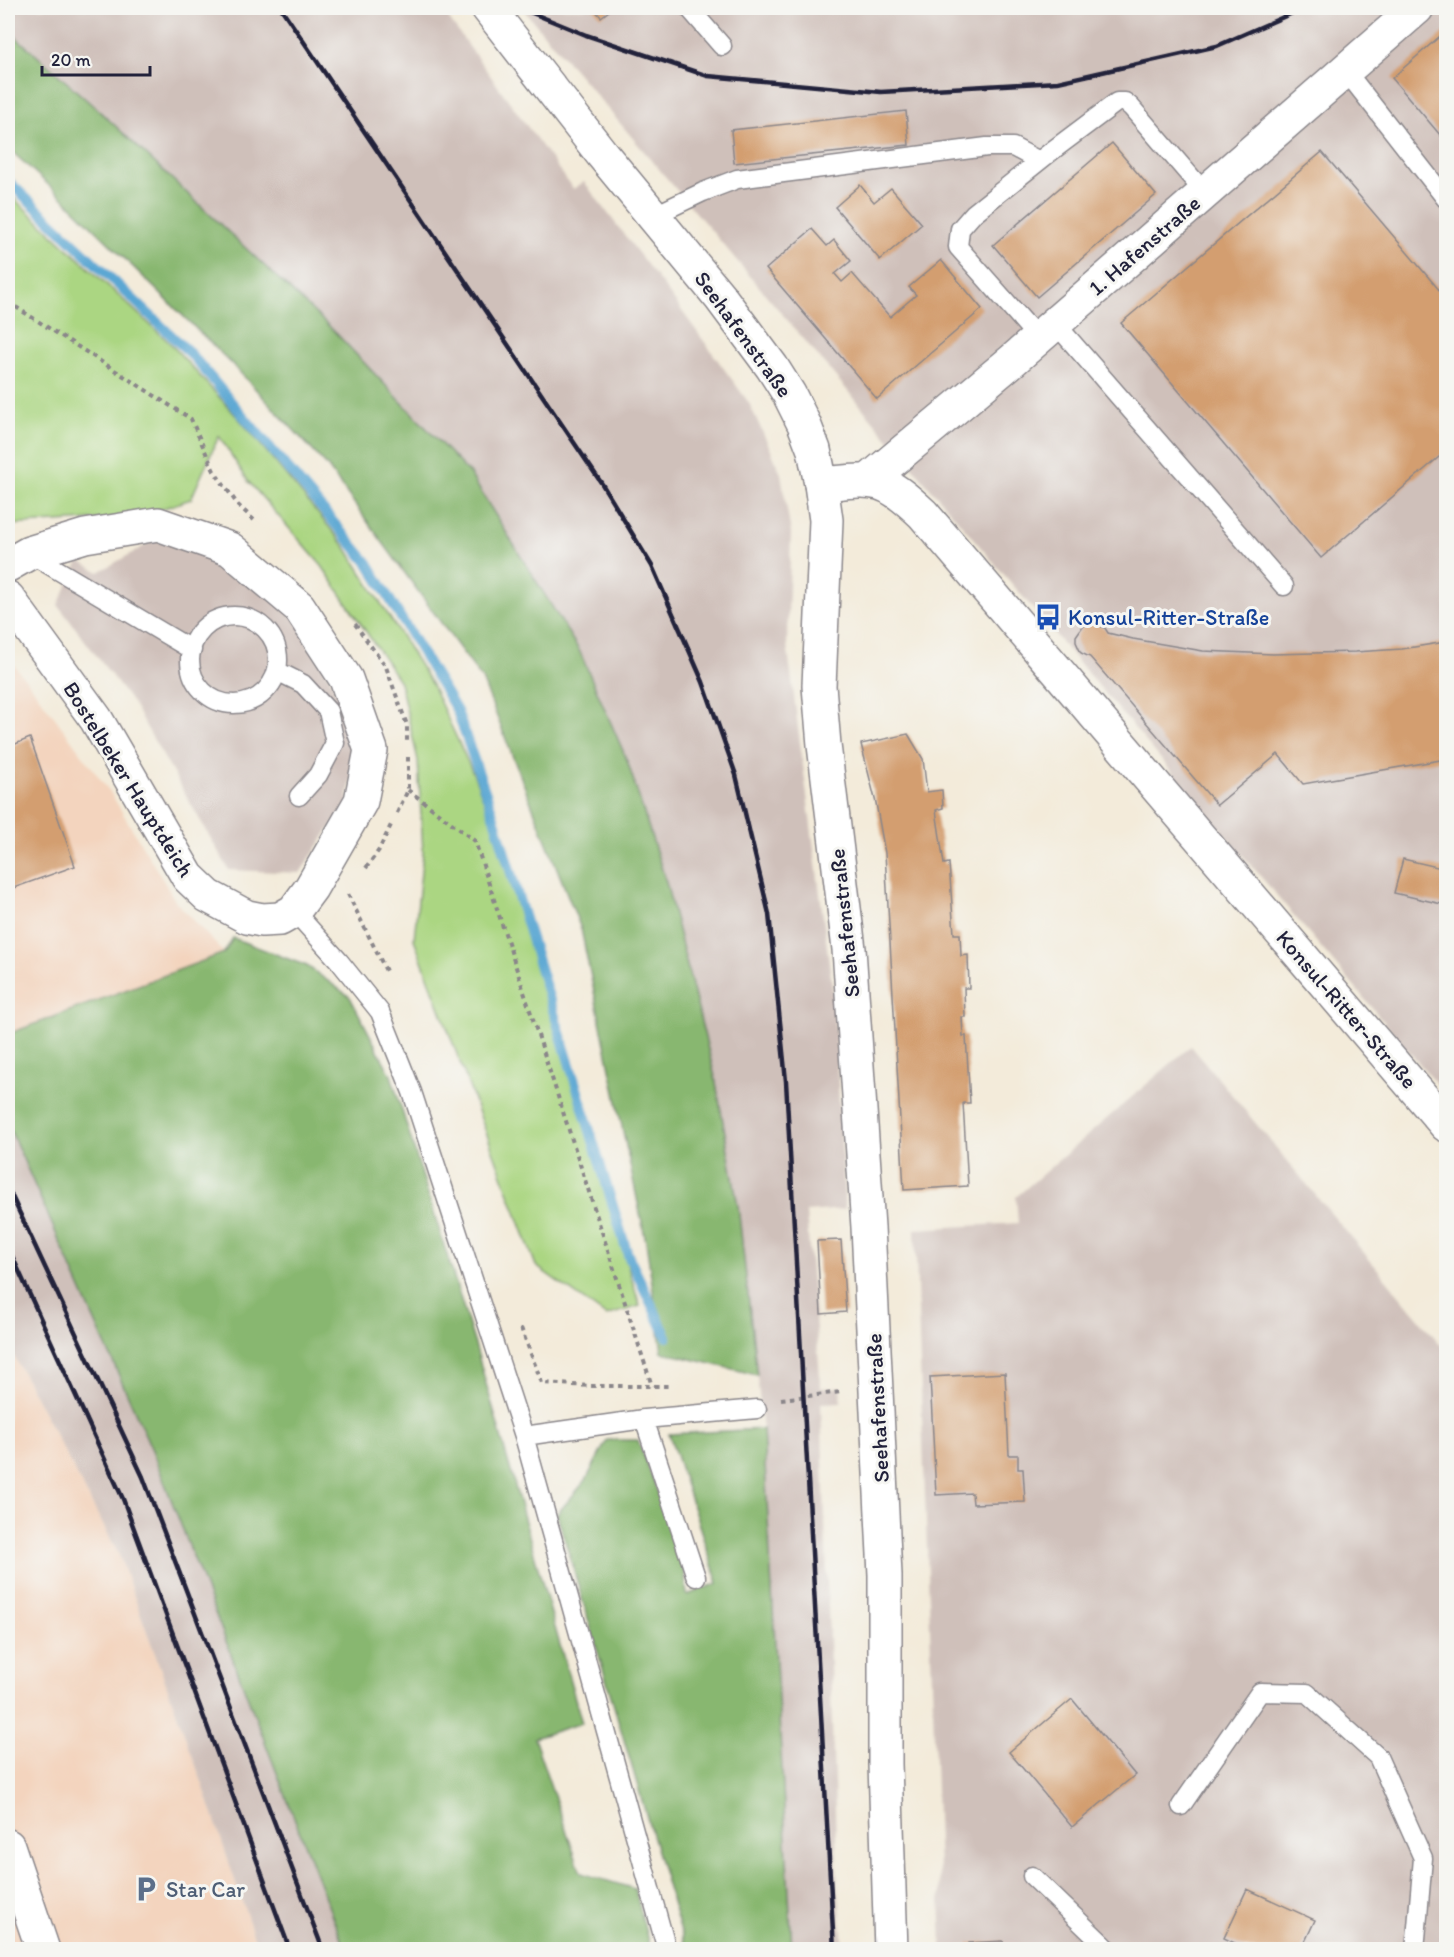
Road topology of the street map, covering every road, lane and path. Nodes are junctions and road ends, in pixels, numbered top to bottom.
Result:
1 (488, 8) edge
2 (689, 8) edge
3 (1417, 8) edge
4 (722, 45) dead end
5 (1345, 70) junction
6 (1039, 161) junction
7 (1204, 192) junction
8 (1446, 199) edge
9 (653, 216) junction
10 (8, 302) edge
11 (1046, 331) junction
12 (869, 480) junction
13 (821, 484) junction
14 (262, 528) dead end
15 (18, 559) edge
16 (1284, 586) dead end
17 (8, 598) edge
18 (355, 623) dead end
19 (192, 650) junction
20 (277, 671) junction
21 (408, 790) junction
22 (299, 796) dead end
23 (360, 877) dead end
24 (354, 885) dead end
25 (294, 911) junction
26 (388, 975) dead end
27 (1446, 1125) edge
28 (518, 1321) dead end
29 (652, 1386) junction
30 (673, 1386) dead end
31 (840, 1392) dead end
32 (757, 1409) joint
33 (644, 1419) junction
34 (524, 1436) junction
35 (696, 1577) dead end
36 (1181, 1806) dead end
37 (8, 1846) edge
38 (1032, 1876) dead end
39 (43, 1950) edge
40 (667, 1950) edge
41 (891, 1950) edge
42 (1109, 1950) edge
43 (1415, 1950) edge

1 - 9 street, Seehafenstraße
2 - 4 lane
3 - 5 street, 1. Hafenstraße
5 - 7 street, 1. Hafenstraße
5 - 8 lane
6 - 7 lane
6 - 9 lane
6 - 11 lane
7 - 11 street, 1. Hafenstraße
9 - 13 street, Seehafenstraße
10 - 14 path
11 - 12 street, 1. Hafenstraße
11 - 16 lane
12 - 13 street, Konsul-Ritter-Straße
12 - 27 street, Konsul-Ritter-Straße
13 - 41 street, Seehafenstraße
15 - 19 lane
15 - 25 street
17 - 25 street, Bostelbeker Hauptdeich
18 - 21 path
19 - 20 lane
19 - 20 lane
20 - 22 lane
21 - 23 path
21 - 29 path
24 - 26 path
25 - 34 lane
28 - 29 path
29 - 30 path
31 - 32 path
32 - 33 lane
33 - 34 lane
33 - 35 lane
34 - 40 lane
36 - 43 lane
37 - 39 street
38 - 42 lane

